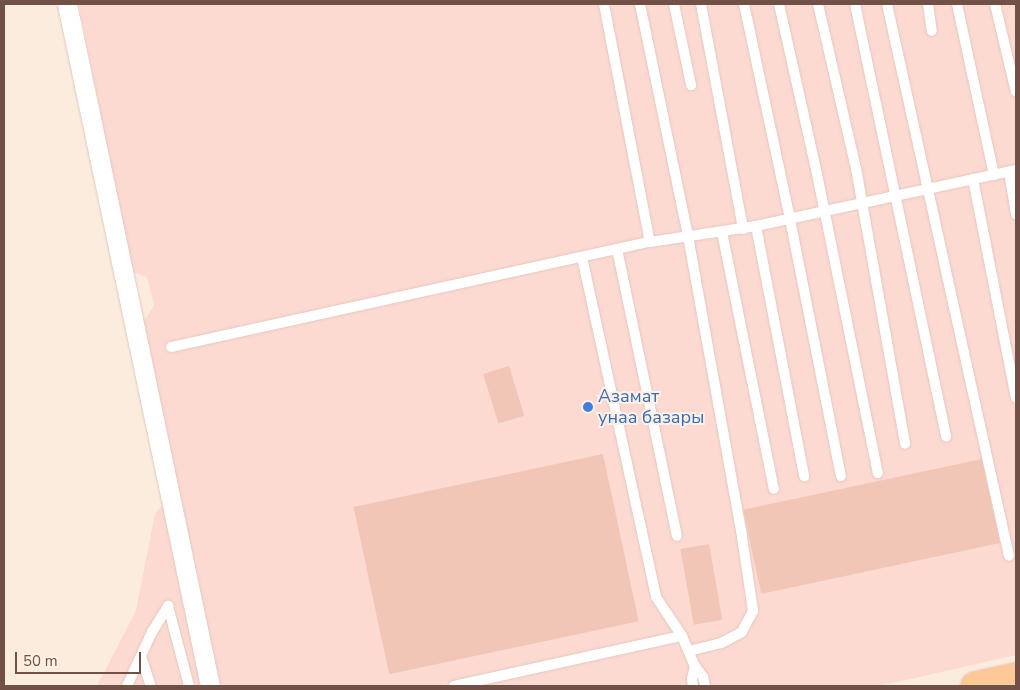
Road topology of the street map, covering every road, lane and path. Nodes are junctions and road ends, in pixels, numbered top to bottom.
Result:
1 (604, 4) edge
2 (640, 4) edge
3 (674, 4) edge
4 (701, 4) edge
5 (744, 4) edge
6 (779, 4) edge
7 (818, 4) edge
8 (855, 4) edge
9 (887, 4) edge
10 (928, 4) edge
11 (958, 4) edge
12 (996, 4) edge
13 (72, 5) edge
14 (932, 31) dead end
15 (691, 85) dead end
16 (1016, 92) edge
17 (1012, 171) edge
18 (994, 175) junction
19 (973, 179) junction
20 (930, 189) junction
21 (896, 196) junction
22 (860, 204) junction
23 (824, 212) junction
24 (1016, 214) edge
25 (790, 219) junction
26 (756, 226) junction
27 (743, 229) junction
28 (722, 232) junction
29 (688, 236) junction
30 (650, 242) junction
31 (618, 249) junction
32 (582, 257) junction
33 (171, 347) dead end
34 (1016, 398) edge
35 (946, 438) dead end
36 (905, 444) dead end
37 (878, 473) dead end
38 (804, 476) dead end
39 (841, 476) dead end
40 (774, 489) dead end
41 (677, 536) dead end
42 (1009, 556) dead end
43 (682, 636) junction
44 (689, 651) junction
45 (142, 656) junction
46 (695, 666) junction
47 (1016, 677) edge
48 (128, 686) edge
49 (151, 686) edge
50 (189, 686) edge
51 (210, 686) edge
52 (454, 686) edge
53 (694, 686) edge
54 (705, 686) edge
55 (975, 686) edge

1 - 30 lane
2 - 29 lane
3 - 15 lane
4 - 27 lane
5 - 25 lane
6 - 23 lane
7 - 22 lane
8 - 21 lane
9 - 20 lane
10 - 14 lane
11 - 18 lane
12 - 16 lane
13 - 51 street
17 - 18 lane
17 - 24 lane
18 - 19 lane
19 - 20 lane
19 - 34 lane
20 - 21 lane
20 - 42 lane
21 - 22 lane
21 - 35 lane
22 - 23 lane
22 - 36 lane
23 - 25 lane
23 - 37 lane
25 - 26 lane
25 - 39 lane
26 - 27 lane
26 - 38 lane
27 - 28 lane
28 - 29 lane
28 - 40 lane
29 - 30 lane
29 - 44 lane
30 - 31 lane
31 - 32 lane
31 - 41 lane
32 - 33 lane
32 - 43 lane
43 - 44 lane
43 - 52 lane
44 - 46 lane
45 - 48 lane
45 - 49 lane
45 - 50 lane
46 - 53 lane
46 - 54 lane
47 - 55 main road

